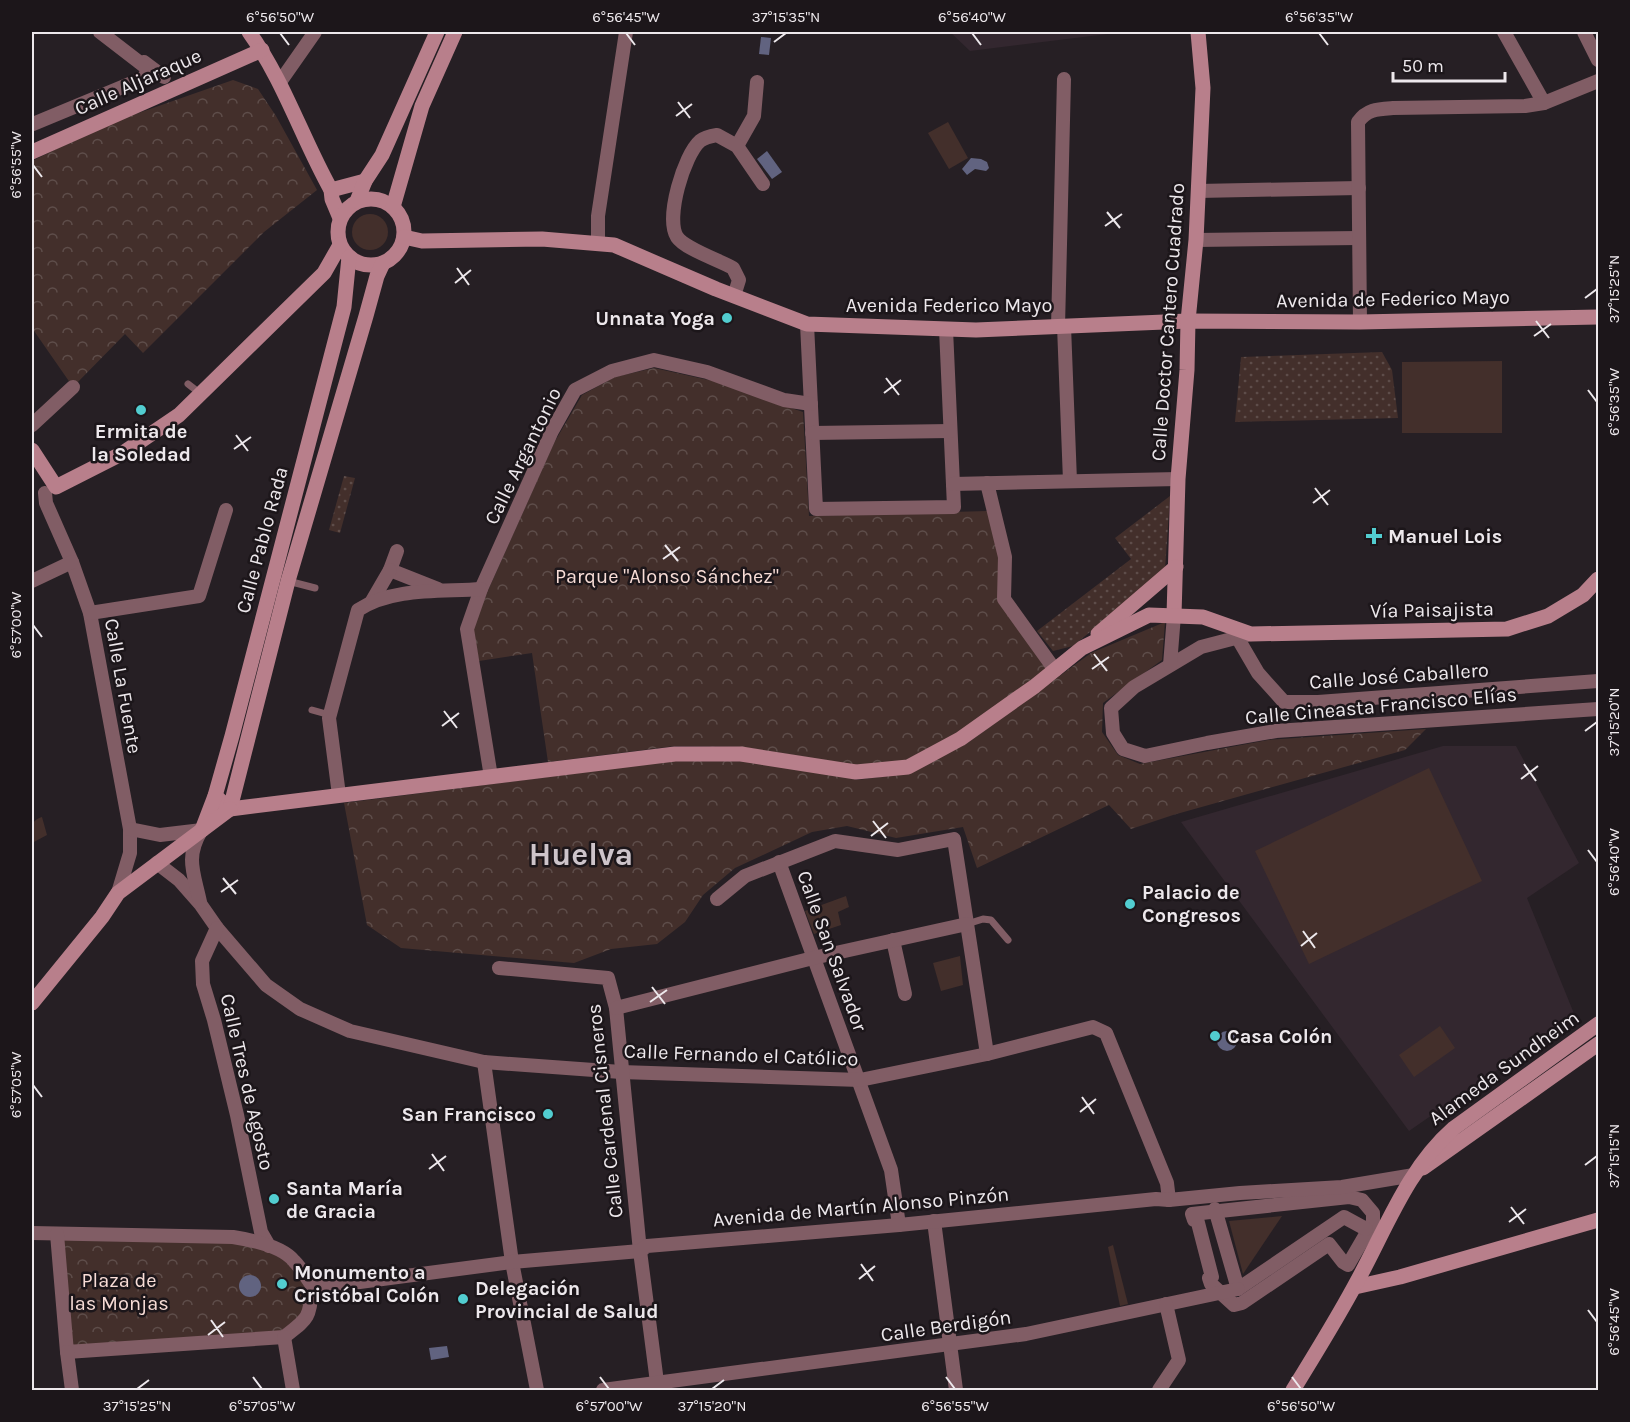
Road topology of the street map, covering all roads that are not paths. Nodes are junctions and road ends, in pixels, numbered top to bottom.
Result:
1 (102, 32) edge
2 (249, 32) edge
3 (315, 32) edge
4 (437, 32) edge
5 (455, 32) edge
6 (626, 32) edge
7 (1198, 32) edge
8 (1504, 32) edge
9 (1584, 32) edge
10 (262, 50) junction
11 (1599, 60) edge
12 (164, 77) dead end
13 (1064, 79) dead end
14 (1599, 81) edge
15 (280, 82) junction
16 (757, 82) dead end
17 (1544, 103) junction
18 (32, 123) edge
19 (737, 146) junction
20 (32, 152) edge
21 (364, 181) junction
22 (763, 184) dead end
23 (1359, 188) junction
24 (331, 190) junction
25 (1198, 191) junction
26 (357, 201) junction
27 (393, 207) junction
28 (340, 218) junction
29 (404, 237) junction
30 (1359, 238) junction
31 (1196, 240) junction
32 (598, 243) junction
33 (340, 245) junction
34 (349, 258) junction
35 (383, 263) junction
36 (734, 296) junction
37 (1599, 317) edge
38 (1188, 321) junction
39 (1360, 322) junction
40 (807, 324) junction
41 (1061, 327) junction
42 (946, 329) junction
43 (188, 384) dead end
44 (73, 387) dead end
45 (201, 394) junction
46 (811, 404) junction
47 (32, 425) edge
48 (950, 430) junction
49 (812, 433) junction
50 (32, 450) edge
51 (1178, 479) junction
52 (1070, 481) junction
53 (953, 483) junction
54 (987, 483) junction
55 (51, 490) junction
56 (32, 500) edge
57 (226, 510) dead end
58 (398, 551) dead end
59 (72, 562) junction
60 (1176, 567) junction
61 (390, 570) junction
62 (281, 579) junction
63 (1599, 579) edge
64 (32, 581) edge
65 (315, 588) dead end
66 (481, 589) junction
67 (442, 591) junction
68 (372, 601) junction
69 (90, 613) junction
70 (1174, 615) junction
71 (1244, 635) junction
72 (1082, 648) junction
73 (1170, 665) junction
74 (1055, 670) junction
75 (1599, 681) edge
76 (1599, 709) edge
77 (312, 710) dead end
78 (330, 715) junction
79 (491, 777) junction
80 (339, 795) junction
81 (215, 796) junction
82 (230, 809) junction
83 (130, 829) junction
84 (202, 830) junction
85 (779, 862) junction
86 (157, 863) junction
87 (118, 893) junction
88 (717, 899) dead end
89 (201, 905) junction
90 (967, 924) junction
91 (217, 928) junction
92 (892, 940) junction
93 (1008, 940) dead end
94 (813, 958) junction
95 (500, 968) dead end
96 (905, 994) dead end
97 (32, 1003) edge
98 (616, 1008) junction
99 (1599, 1024) edge
100 (1599, 1044) edge
101 (987, 1054) junction
102 (484, 1062) junction
103 (621, 1072) junction
104 (860, 1080) junction
105 (1414, 1175) junction
106 (1349, 1186) junction
107 (1169, 1200) junction
108 (1216, 1210) junction
109 (1599, 1220) edge
110 (934, 1221) junction
111 (1386, 1224) junction
112 (900, 1225) junction
113 (1366, 1229) dead end
114 (32, 1233) edge
115 (57, 1234) junction
116 (269, 1246) junction
117 (640, 1251) junction
118 (512, 1262) junction
119 (1354, 1287) junction
120 (314, 1288) junction
121 (1238, 1289) junction
122 (1221, 1293) junction
123 (1167, 1304) junction
124 (284, 1337) junction
125 (948, 1346) junction
126 (67, 1352) junction
127 (658, 1387) edge
128 (72, 1390) edge
129 (293, 1390) edge
130 (537, 1390) edge
131 (603, 1390) edge
132 (956, 1390) edge
133 (1160, 1390) edge
134 (1293, 1390) edge

1 - 12 street
1 - 18 street
2 - 10 street
3 - 15 street
4 - 21 street
5 - 27 street
6 - 32 street
7 - 25 street, Calle Doctor Cantero Cuadrado
8 - 17 street
9 - 11 street
10 - 15 street
10 - 20 street, Calle Aljaraque
13 - 41 street
14 - 17 street
15 - 24 street
16 - 19 street
17 - 23 street
19 - 22 street
19 - 36 street
21 - 24 street
21 - 26 street
23 - 25 street
23 - 30 street
24 - 28 street
25 - 31 street, Calle Doctor Cantero Cuadrado
26 - 27 street
26 - 28 street
27 - 29 street
28 - 33 street
29 - 32 street, Avenida Federico Mayo
29 - 35 street
30 - 31 street
30 - 39 street
31 - 38 street, Calle Doctor Cantero Cuadrado
32 - 36 street, Avenida Federico Mayo
33 - 34 street
33 - 45 street
34 - 35 street
34 - 62 street, Calle Pablo Rada
35 - 62 street, Calle Pablo Rada
36 - 40 street, Avenida Federico Mayo
37 - 39 street, Avenida de Federico Mayo
38 - 39 street, Avenida de Federico Mayo
38 - 41 street, Avenida Federico Mayo
38 - 51 street, Calle Doctor Cantero Cuadrado
40 - 42 street, Avenida Federico Mayo
40 - 46 street
41 - 42 street, Avenida Federico Mayo
41 - 52 street
42 - 48 street
43 - 45 lane
44 - 47 street
45 - 55 street
46 - 49 street
46 - 66 street, Calle Argantonio
48 - 49 street
48 - 53 street
49 - 53 street
50 - 55 street
51 - 52 street
51 - 60 street, Calle Doctor Cantero Cuadrado
52 - 54 street
53 - 54 street
54 - 74 street
55 - 56 street
55 - 59 street, Calle La Fuente
57 - 69 street
58 - 61 street
59 - 64 street
59 - 69 street, Calle La Fuente
60 - 70 street, Calle Doctor Cantero Cuadrado
60 - 72 street
61 - 67 street
61 - 68 street
62 - 65 lane
62 - 81 street, Calle Pablo Rada
62 - 82 street, Calle Pablo Rada
63 - 71 street, Vía Paisajista
66 - 67 street
66 - 79 street, Calle Argantonio
67 - 68 street
68 - 78 street
69 - 83 street, Calle La Fuente
70 - 71 street
70 - 72 street
70 - 73 street
71 - 73 street, Calle Cineasta Francisco Elías
71 - 75 street, Calle José Caballero
72 - 74 street
73 - 76 street, Calle Cineasta Francisco Elías
74 - 79 street
77 - 78 lane
78 - 80 street
79 - 80 street
80 - 82 street
81 - 82 street
81 - 84 street, Calle Pablo Rada
82 - 84 street
83 - 84 street
83 - 87 street, Calle La Fuente
84 - 86 street
84 - 89 street
85 - 88 street
85 - 90 street
85 - 94 street, Calle San Salvador
86 - 87 street
86 - 89 street, Calle Fernando el Católico
87 - 97 street
89 - 91 street, Calle Fernando el Católico
90 - 92 street
90 - 93 lane
90 - 101 street
91 - 102 street, Calle Fernando el Católico
91 - 116 street, Calle Tres de Agosto
92 - 94 street
92 - 96 street
94 - 98 street
94 - 104 street, Calle San Salvador
95 - 98 street, Calle Cardenal Cisneros
98 - 103 street, Calle Cardenal Cisneros
99 - 105 street, Alameda Sundheim
100 - 105 street, Alameda Sundheim
101 - 104 street, Calle Fernando el Católico
101 - 107 street, Calle Fernando el Católico
102 - 103 street, Calle Fernando el Católico
102 - 118 street
103 - 104 street, Calle Fernando el Católico
103 - 117 street, Calle Cardenal Cisneros
104 - 112 street, Calle San Salvador
105 - 106 street, Avenida de Martín Alonso Pinzón
105 - 111 street, Alameda Sundheim
106 - 107 street, Avenida de Martín Alonso Pinzón
106 - 111 street
107 - 110 street, Avenida de Martín Alonso Pinzón
108 - 121 street
108 - 122 street
108 - 122 street
109 - 119 street
110 - 112 street, Avenida de Martín Alonso Pinzón
110 - 125 street
111 - 119 street, Alameda Sundheim
112 - 117 street, Avenida de Martín Alonso Pinzón
113 - 121 street
114 - 115 street
115 - 116 street
115 - 126 street
116 - 120 street
117 - 118 street, Avenida de Martín Alonso Pinzón
117 - 127 street, Calle Cardenal Cisneros
118 - 120 street, Avenida de Martín Alonso Pinzón
118 - 130 street
119 - 134 street, Alameda Sundheim
120 - 124 street
121 - 122 street, Calle Berdigón
122 - 123 street, Calle Berdigón
123 - 125 street, Calle Berdigón
123 - 133 street
124 - 126 street
124 - 129 street
125 - 127 street, Calle Berdigón
125 - 132 street
126 - 128 street
127 - 131 street, Calle Berdigón

